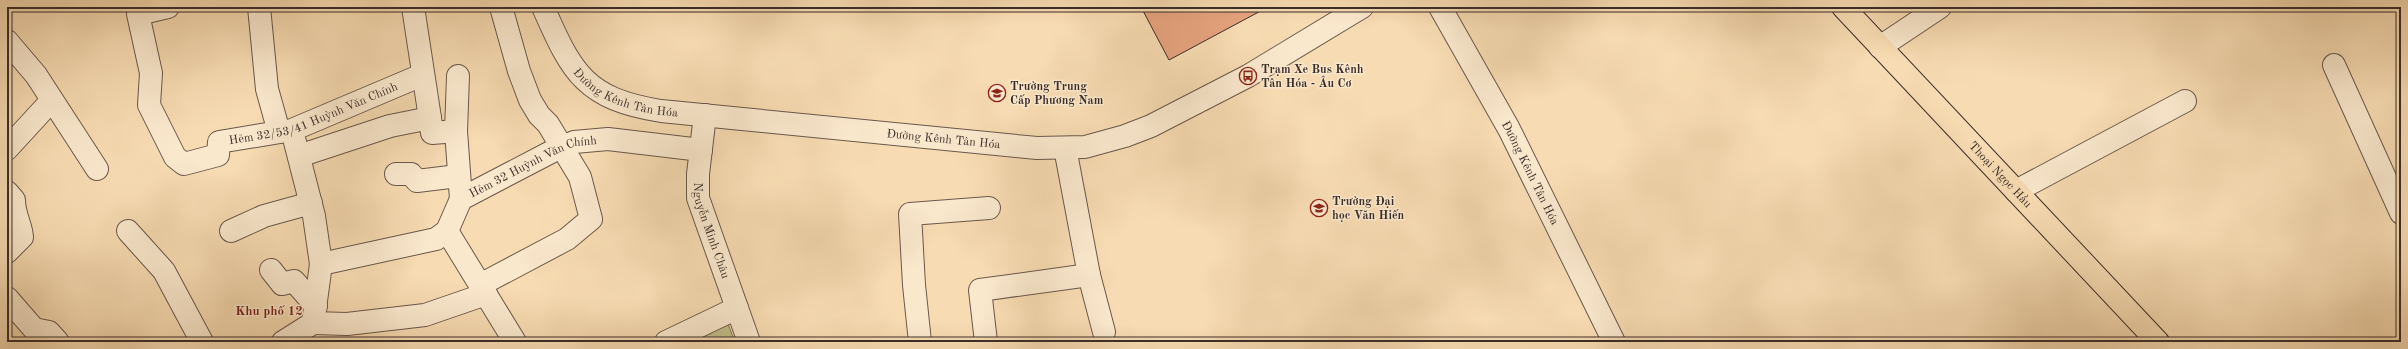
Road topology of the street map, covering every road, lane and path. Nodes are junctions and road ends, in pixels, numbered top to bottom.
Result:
1 (168, 7) edge
2 (259, 7) edge
3 (413, 7) edge
4 (501, 7) edge
5 (543, 7) edge
6 (1362, 7) edge
7 (1440, 7) edge
8 (1843, 7) edge
9 (1940, 7) edge
10 (7, 41) edge
11 (1880, 47) junction
12 (2334, 65) dead end
13 (422, 75) junction
14 (458, 76) dead end
15 (52, 100) junction
16 (2185, 101) dead end
17 (705, 115) junction
18 (430, 118) junction
19 (285, 131) junction
20 (456, 131) junction
21 (562, 146) junction
22 (1065, 148) junction
23 (7, 149) edge
24 (701, 150) junction
25 (299, 156) junction
26 (97, 169) dead end
27 (396, 174) dead end
28 (458, 176) junction
29 (2016, 191) junction
30 (7, 192) edge
31 (461, 199) junction
32 (310, 203) junction
33 (989, 208) dead end
34 (2401, 213) edge
35 (128, 231) dead end
36 (231, 231) dead end
37 (447, 231) junction
38 (7, 252) edge
39 (321, 264) junction
40 (271, 270) dead end
41 (1089, 275) junction
42 (483, 290) junction
43 (7, 298) edge
44 (736, 308) junction
45 (315, 314) junction
46 (1104, 332) dead end
47 (58, 342) edge
48 (202, 342) edge
49 (283, 342) edge
50 (515, 342) edge
51 (666, 342) edge
52 (750, 342) edge
53 (920, 342) edge
54 (986, 342) edge
55 (1614, 342) edge
56 (2158, 342) edge

1 - 19 street, Hẻm 32/53/41 Huỳnh Văn Chính
2 - 19 street
3 - 13 street
4 - 21 street
5 - 17 street, Đường Kênh Tân Hóa
6 - 22 street, Đường Kênh Tân Hóa
7 - 55 street, Đường Kênh Tân Hóa
8 - 11 main road, Thoại Ngọc Hầu
9 - 11 street
10 - 15 street
11 - 29 main road, Thoại Ngọc Hầu
12 - 34 street
13 - 18 street
13 - 19 street, Hẻm 32/53/41 Huỳnh Văn Chính
14 - 20 street
15 - 23 street
15 - 26 street
16 - 29 street
17 - 22 street, Đường Kênh Tân Hóa
17 - 24 street, Nguyễn Minh Châu
18 - 20 street
18 - 25 street
19 - 25 street
20 - 28 street
21 - 24 street, Hẻm 32 Huỳnh Văn Chính
21 - 31 street, Hẻm 32 Huỳnh Văn Chính
21 - 42 street
22 - 41 street
24 - 44 street, Nguyễn Minh Châu
25 - 32 street
27 - 28 street
28 - 31 street
29 - 56 main road, Thoại Ngọc Hầu
30 - 38 street
31 - 37 street, Hẻm 32 Huỳnh Văn Chính
32 - 36 street
32 - 39 street
33 - 53 street
35 - 48 street
37 - 39 street
37 - 42 street
39 - 45 street
40 - 45 street
41 - 46 street
41 - 54 street
42 - 45 street
42 - 50 street
43 - 47 street
44 - 51 street
44 - 52 street, Nguyễn Minh Châu
45 - 49 street

